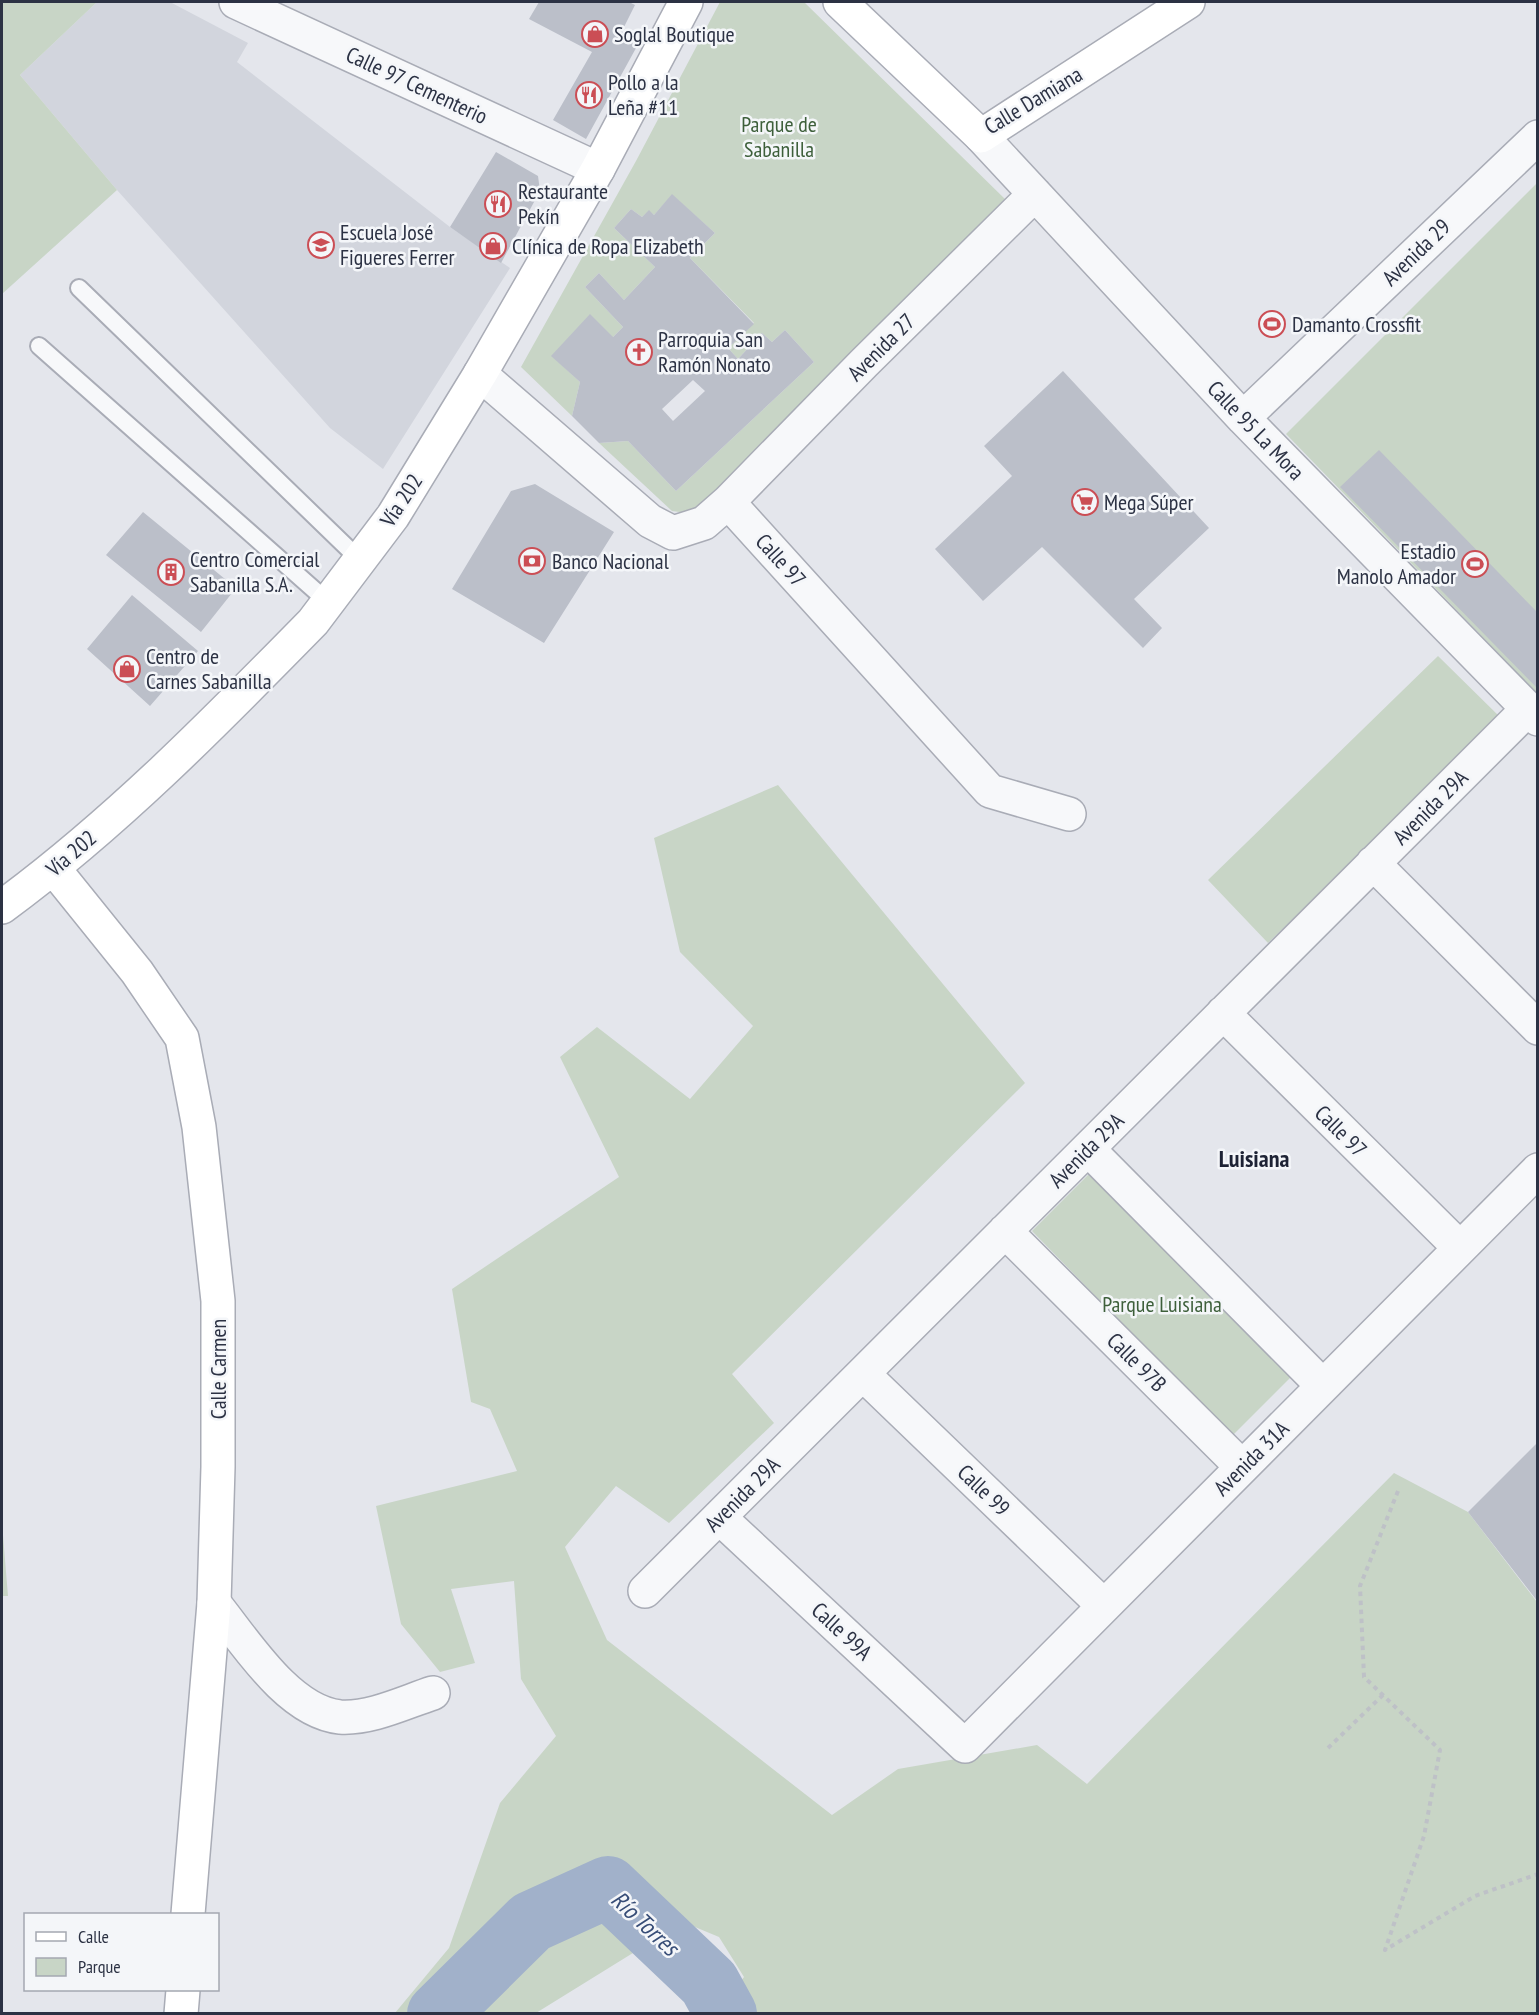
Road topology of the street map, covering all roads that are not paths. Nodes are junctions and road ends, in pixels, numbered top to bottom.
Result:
1 (236, 2) edge
2 (840, 2) edge
3 (1188, 2) edge
4 (678, 5) edge
5 (981, 136) junction
6 (1538, 137) edge
7 (598, 169) junction
8 (1035, 194) junction
9 (79, 288) dead end
10 (39, 346) dead end
11 (480, 374) junction
12 (1243, 418) junction
13 (728, 502) junction
14 (360, 560) junction
15 (328, 602) junction
16 (1533, 714) edge
17 (1069, 814) dead end
18 (1373, 863) junction
19 (54, 869) junction
20 (2, 907) edge
21 (1223, 1013) junction
22 (1538, 1028) edge
23 (1088, 1149) junction
24 (1538, 1170) edge
25 (1005, 1231) junction
26 (1460, 1248) junction
27 (863, 1374) junction
28 (1323, 1386) junction
29 (1242, 1467) junction
30 (719, 1517) junction
31 (645, 1591) dead end
32 (214, 1603) junction
33 (1104, 1606) junction
34 (434, 1693) dead end
35 (965, 1746) joint
36 (188, 1913) edge
37 (183, 1991) edge
38 (181, 2013) edge

1 - 7 street, Calle 97 Cementerio
2 - 5 street, Calle Damiana
3 - 5 street, Calle Damiana
4 - 7 street, Vía 202
5 - 8 street, Calle 95 La Mora
6 - 12 street, Avenida 29
7 - 11 street, Vía 202
8 - 12 street, Calle 95 La Mora
8 - 13 street, Avenida 27
9 - 14 lane
10 - 15 lane
11 - 13 street
11 - 14 street, Vía 202
12 - 16 street, Calle 95 La Mora
13 - 17 street, Calle 97
14 - 15 street, Vía 202
15 - 19 street, Vía 202
16 - 18 street, Avenida 29A
18 - 21 street, Avenida 29A
18 - 22 street
19 - 20 street, Vía 202
19 - 32 street, Calle Carmen
21 - 23 street, Avenida 29A
21 - 26 street, Calle 97
23 - 25 street, Avenida 29A
23 - 28 street
24 - 26 street, Avenida 31A
25 - 27 street, Avenida 29A
25 - 29 street, Calle 97B
26 - 28 street, Avenida 31A
27 - 30 street, Avenida 29A
27 - 33 street, Calle 99
28 - 29 street, Avenida 31A
29 - 33 street, Avenida 31A
30 - 31 street, Avenida 29A
30 - 35 street, Calle 99A
32 - 34 street
32 - 36 street, Calle Carmen
33 - 35 street, Avenida 31A
37 - 38 street

